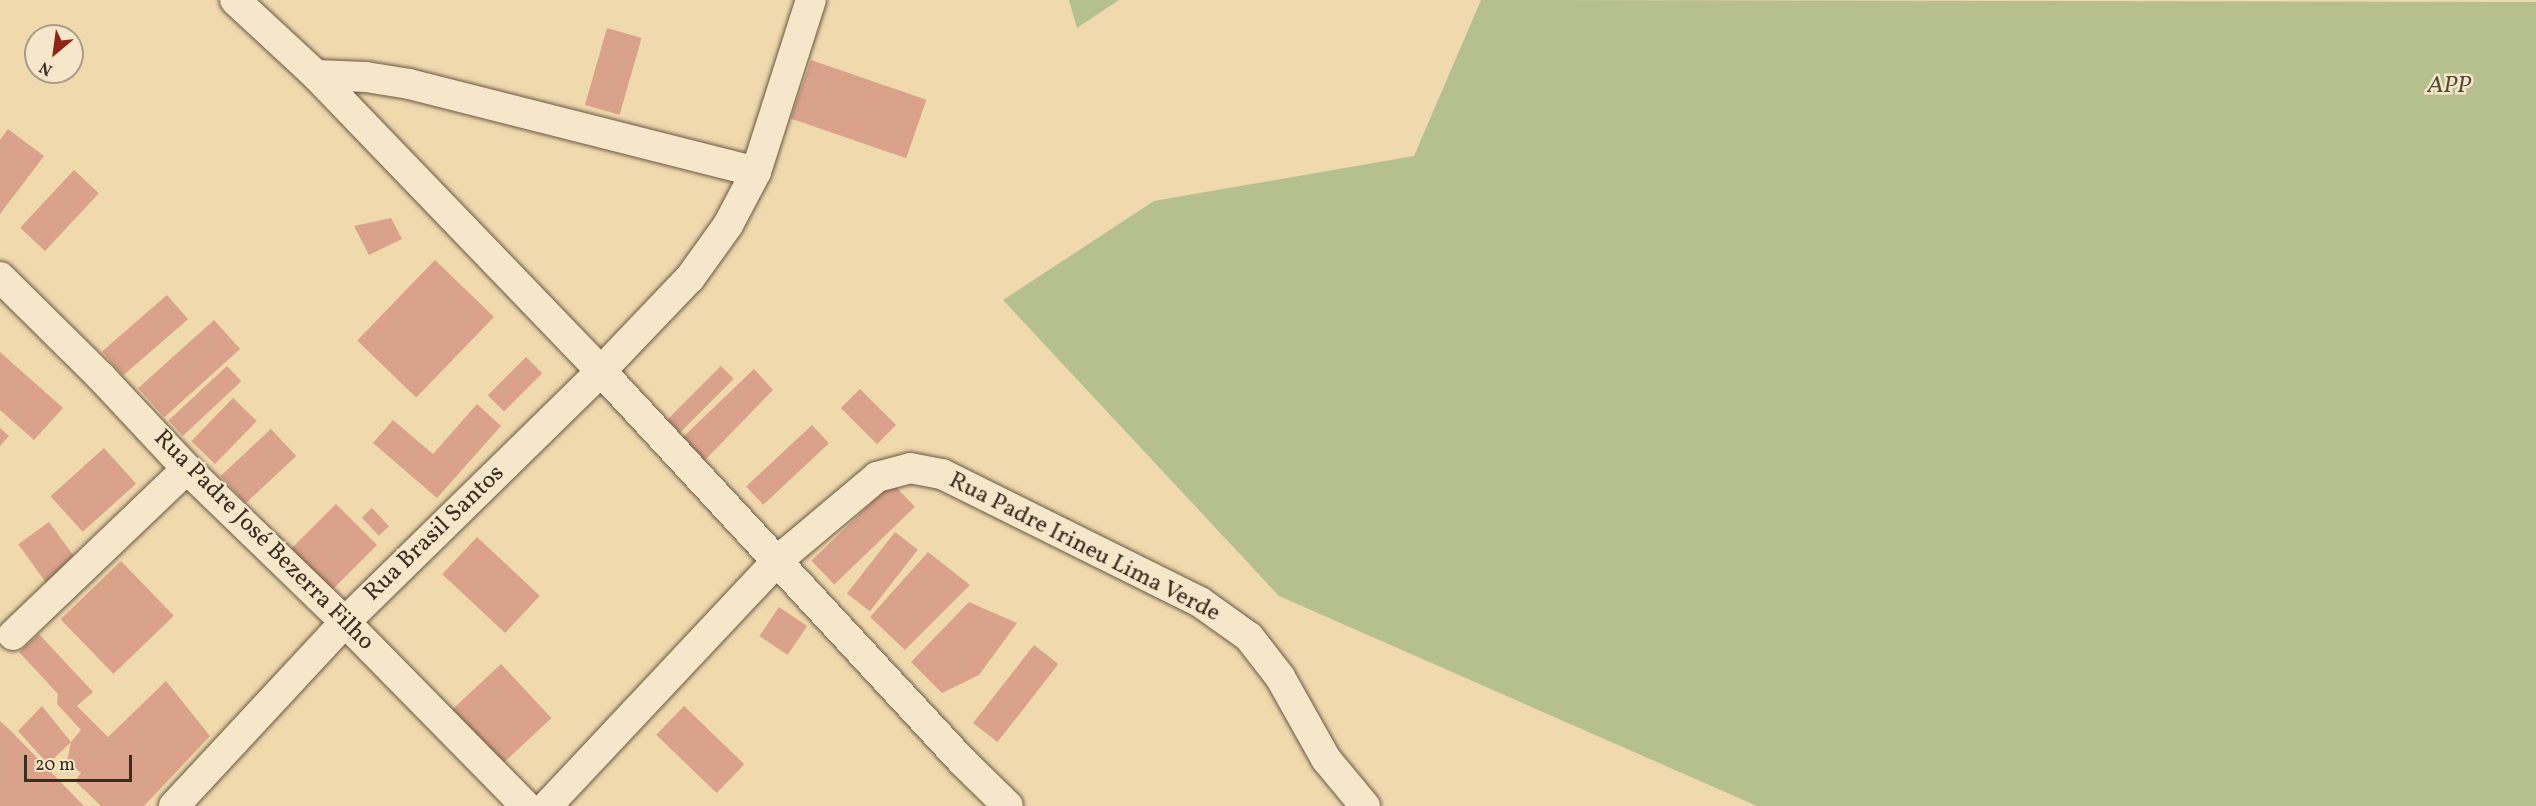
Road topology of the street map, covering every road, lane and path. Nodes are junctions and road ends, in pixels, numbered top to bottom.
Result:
1 (235, 0) edge
2 (811, 0) edge
3 (316, 75) junction
4 (756, 172) junction
5 (0, 277) edge
6 (601, 371) junction
7 (187, 469) junction
8 (777, 561) junction
9 (345, 622) junction
10 (13, 635) dead end
11 (174, 806) edge
12 (526, 806) edge
13 (547, 806) edge
14 (1008, 806) edge
15 (1365, 806) edge

1 - 3 street
2 - 4 street, Rua Brasil Santos
3 - 4 street
3 - 6 street
4 - 6 street, Rua Brasil Santos
5 - 7 street, Rua Padre José Bezerra Filho
6 - 8 street
6 - 9 street, Rua Brasil Santos
7 - 9 street, Rua Padre José Bezerra Filho
7 - 10 street
8 - 13 street, Rua Padre Irineu Lima Verde
8 - 14 street
8 - 15 street, Rua Padre Irineu Lima Verde
9 - 11 street, Rua Brasil Santos
9 - 12 street, Rua Padre José Bezerra Filho

